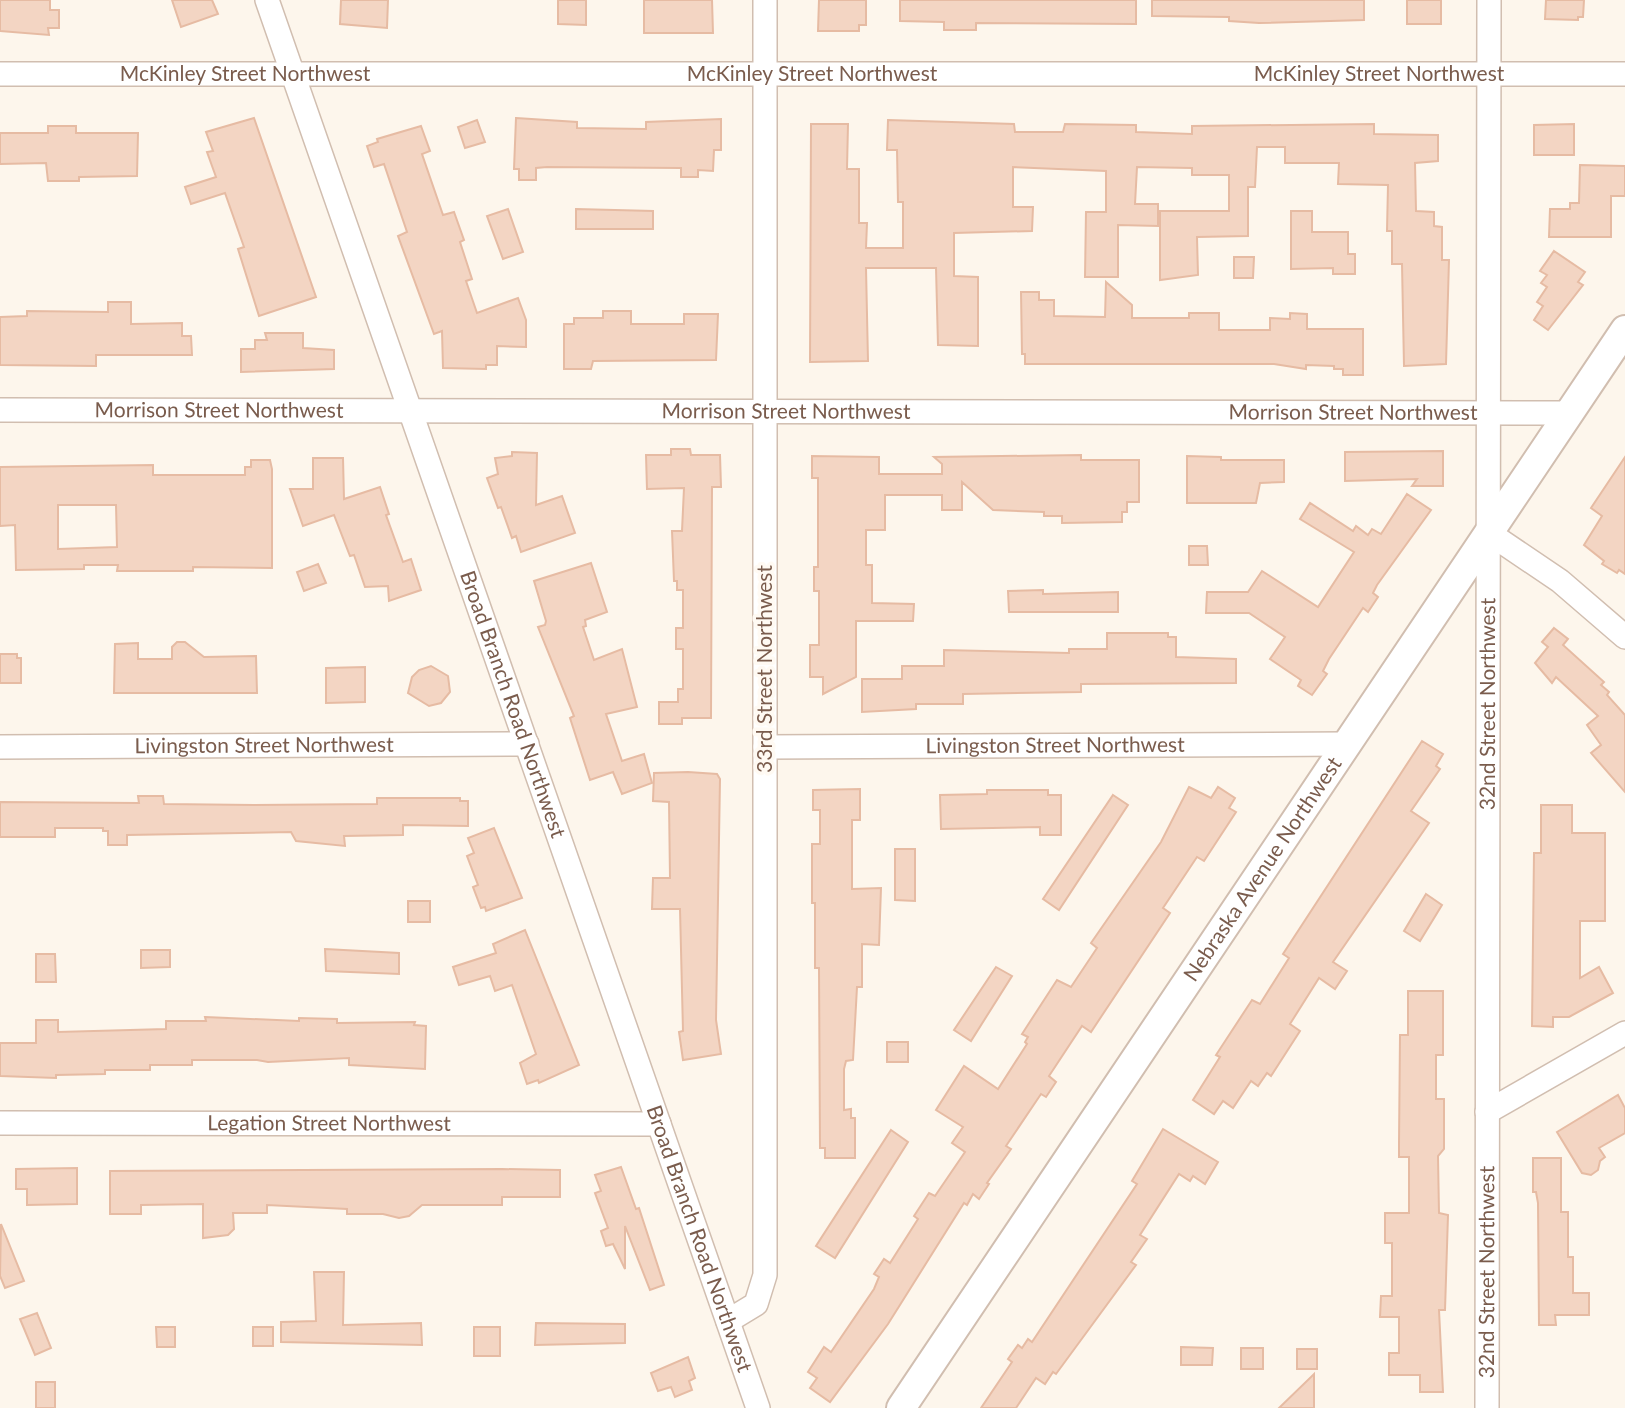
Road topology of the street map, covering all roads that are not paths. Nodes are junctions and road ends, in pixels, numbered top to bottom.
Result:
1 (267, 0) edge
2 (765, 0) edge
3 (1489, 0) edge
4 (765, 73) junction
5 (1489, 73) junction
6 (0, 74) edge
7 (293, 74) junction
8 (1625, 74) edge
9 (1625, 330) edge
10 (410, 408) junction
11 (0, 410) edge
12 (765, 411) junction
13 (1489, 411) junction
14 (1570, 413) junction
15 (1489, 533) junction
16 (1625, 637) edge
17 (527, 744) junction
18 (1345, 744) junction
19 (0, 747) edge
20 (765, 747) junction
21 (1625, 1033) edge
22 (1487, 1112) junction
23 (0, 1123) edge
24 (660, 1124) junction
25 (729, 1321) junction
26 (758, 1408) edge
27 (901, 1408) edge
28 (1487, 1408) edge

1 - 7 street, Broad Branch Road Northwest
2 - 4 street, 33rd Street Northwest
3 - 5 street, 32nd Street Northwest
4 - 5 street, McKinley Street Northwest
4 - 7 street, McKinley Street Northwest
4 - 12 street, 33rd Street Northwest
5 - 8 street, McKinley Street Northwest
5 - 13 street, 32nd Street Northwest
6 - 7 street, McKinley Street Northwest
7 - 10 street, Broad Branch Road Northwest
9 - 14 street, Nebraska Avenue Northwest
10 - 11 street, Morrison Street Northwest
10 - 12 street, Morrison Street Northwest
10 - 17 street, Broad Branch Road Northwest
12 - 13 street, Morrison Street Northwest
12 - 20 street, 33rd Street Northwest
13 - 14 street, Morrison Street Northwest
13 - 15 street, 32nd Street Northwest
14 - 15 street, Nebraska Avenue Northwest
15 - 16 street
15 - 18 street, Nebraska Avenue Northwest
15 - 22 street, 32nd Street Northwest
17 - 19 street, Livingston Street Northwest
17 - 24 street, Broad Branch Road Northwest
18 - 20 street, Livingston Street Northwest
18 - 27 street, Nebraska Avenue Northwest
20 - 25 street, 33rd Street Northwest
21 - 22 street
22 - 28 street, 32nd Street Northwest
23 - 24 street, Legation Street Northwest
24 - 25 street, Broad Branch Road Northwest
25 - 26 street, Broad Branch Road Northwest

